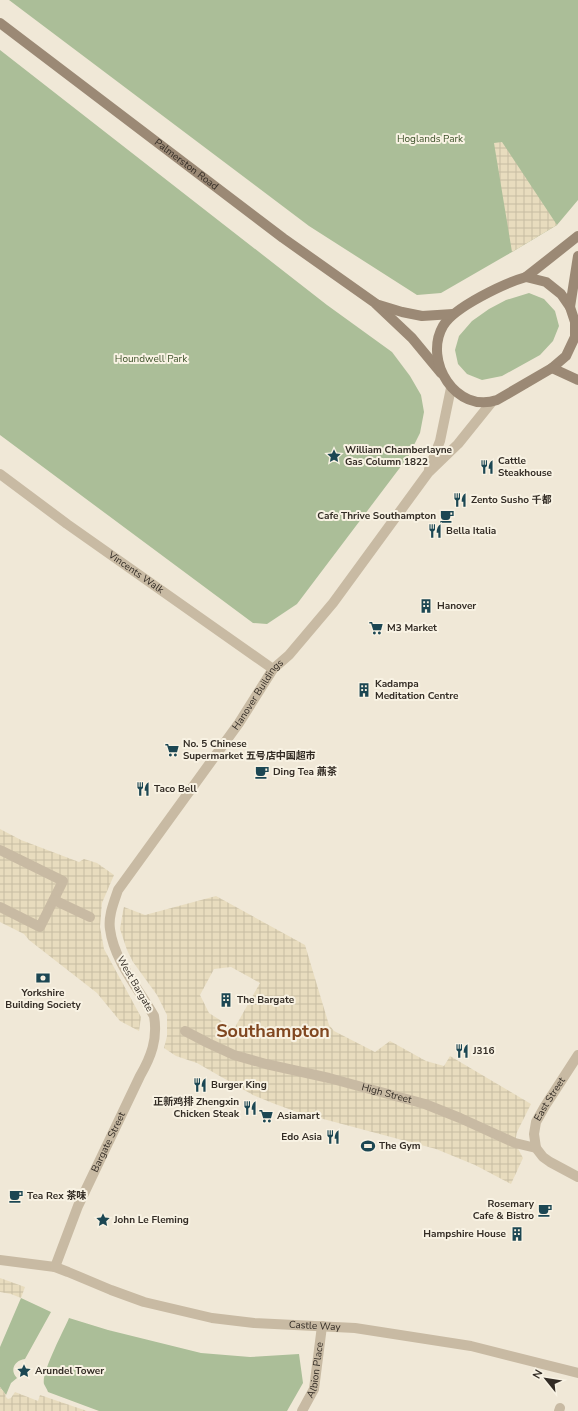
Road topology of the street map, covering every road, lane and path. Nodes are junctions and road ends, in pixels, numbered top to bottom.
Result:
1 (0, 23) edge
2 (578, 236) edge
3 (578, 256) edge
4 (526, 276) junction
5 (375, 304) junction
6 (570, 307) junction
7 (453, 314) junction
8 (576, 339) edge
9 (552, 368) junction
10 (441, 372) junction
11 (578, 380) edge
12 (451, 388) junction
13 (491, 402) junction
14 (428, 473) junction
15 (0, 474) edge
16 (273, 669) junction
17 (0, 850) edge
18 (54, 900) junction
19 (0, 907) edge
20 (90, 917) dead end
21 (110, 928) joint
22 (154, 1016) joint
23 (185, 1031) dead end
24 (578, 1055) edge
25 (536, 1148) junction
26 (578, 1177) edge
27 (0, 1260) edge
28 (55, 1267) junction
29 (322, 1326) junction
30 (578, 1373) edge
31 (302, 1411) edge

1 - 5 street, Palmerston Road
2 - 4 street
3 - 6 street
4 - 6 street
4 - 7 street
5 - 7 street, Palmerston Road
5 - 10 street, Palmerston Road
6 - 8 street
7 - 10 street
8 - 9 street
9 - 11 street
9 - 13 street
10 - 12 street
12 - 13 street
12 - 14 street, Hanover Buildings
13 - 14 street, Hanover Buildings
14 - 16 street, Hanover Buildings
15 - 16 street, Vincents Walk
16 - 21 street, Hanover Buildings
17 - 18 street
18 - 19 street
18 - 20 street
21 - 22 street, West Bargate
22 - 28 street, Bargate Street
23 - 25 street, High Street
24 - 25 street, East Street
25 - 26 street
27 - 28 street, Castle Way
28 - 29 street, Castle Way
29 - 30 street, Castle Way
29 - 31 street, Albion Place

